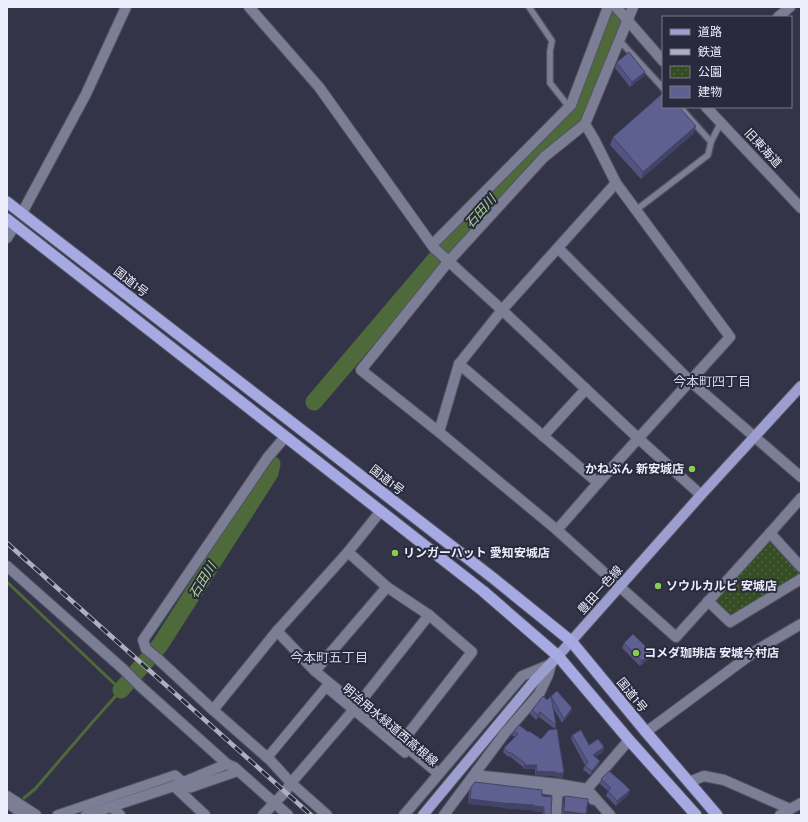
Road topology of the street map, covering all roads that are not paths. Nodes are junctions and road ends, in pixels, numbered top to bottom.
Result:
1 (126, 7) edge
2 (248, 7) edge
3 (529, 7) edge
4 (608, 7) edge
5 (616, 7) edge
6 (633, 7) edge
7 (790, 7) edge
8 (779, 16) edge
9 (625, 18) junction
10 (620, 40) junction
11 (662, 60) edge
12 (662, 87) edge
13 (569, 107) junction
14 (681, 108) edge
15 (707, 108) edge
16 (721, 122) junction
17 (585, 124) junction
18 (711, 142) junction
19 (616, 183) junction
20 (7, 202) edge
21 (801, 208) edge
22 (636, 210) junction
23 (22, 213) junction
24 (11, 222) edge
25 (7, 238) edge
26 (433, 247) junction
27 (558, 248) junction
28 (447, 260) junction
29 (502, 310) junction
30 (459, 364) junction
31 (690, 381) junction
32 (801, 386) edge
33 (586, 389) junction
34 (439, 432) junction
35 (543, 436) junction
36 (285, 437) junction
37 (754, 437) junction
38 (639, 439) junction
39 (801, 477) edge
40 (598, 484) junction
41 (701, 495) junction
42 (801, 498) edge
43 (380, 512) junction
44 (557, 530) junction
45 (770, 533) junction
46 (348, 552) junction
47 (7, 566) edge
48 (801, 567) edge
49 (801, 580) edge
50 (620, 587) junction
51 (387, 588) junction
52 (708, 601) junction
53 (429, 615) junction
54 (801, 624) edge
55 (277, 631) junction
56 (571, 641) junction
57 (554, 660) junction
58 (315, 671) junction
59 (355, 708) junction
60 (213, 710) junction
61 (646, 732) junction
62 (629, 740) junction
63 (401, 743) junction
64 (267, 758) junction
65 (227, 764) junction
66 (239, 771) junction
67 (437, 776) junction
68 (472, 778) junction
69 (689, 782) junction
70 (291, 783) junction
71 (179, 784) junction
72 (558, 788) junction
73 (587, 789) junction
74 (7, 796) edge
75 (7, 803) edge
76 (274, 803) junction
77 (801, 803) edge
78 (112, 807) junction
79 (790, 809) junction
80 (24, 815) edge
81 (36, 815) edge
82 (57, 815) edge
83 (86, 815) edge
84 (120, 815) edge
85 (205, 815) edge
86 (263, 815) edge
87 (288, 815) edge
88 (327, 815) edge
89 (404, 815) edge
90 (423, 815) edge
91 (445, 815) edge
92 (556, 815) edge
93 (605, 815) edge
94 (610, 815) edge
95 (696, 815) edge
96 (717, 815) edge
97 (780, 815) edge

1 - 23 street
2 - 26 street
3 - 13 lane
4 - 13 street
5 - 9 street
6 - 9 street
7 - 8 street
9 - 10 street
9 - 11 street
10 - 12 lane
10 - 17 street
13 - 26 street
14 - 18 lane
15 - 16 street, 旧東海道
16 - 18 lane
16 - 21 street, 旧東海道
17 - 19 street
17 - 28 street
18 - 22 lane
19 - 22 street
19 - 27 street
20 - 23 highway, 国道1号
22 - 31 street
23 - 56 highway, 国道1号
24 - 25 street
24 - 36 highway
26 - 28 street
27 - 29 street
27 - 31 street
28 - 29 street
28 - 34 street
29 - 30 street
29 - 33 street
30 - 34 street
30 - 35 street
31 - 37 street
31 - 38 street
32 - 37 main road, 豊田一色線
33 - 35 street
33 - 38 street
34 - 44 street
35 - 40 street
36 - 43 highway
36 - 60 street
37 - 39 street
37 - 41 main road, 豊田一色線
38 - 40 street
38 - 41 street
40 - 44 street
41 - 50 main road, 豊田一色線
42 - 45 street
43 - 46 street
43 - 57 highway
44 - 50 street
45 - 48 street
45 - 52 street
46 - 51 street
46 - 55 street
47 - 65 street
49 - 52 street
50 - 52 street
50 - 56 main road, 豊田一色線
51 - 53 street
51 - 58 street
53 - 59 street
53 - 63 street
54 - 61 street
55 - 58 street
55 - 60 street
56 - 57 main road, 豊田一色線
56 - 61 highway, 国道1号
57 - 62 highway
57 - 67 street
57 - 68 street
57 - 90 main road, 豊田一色線
58 - 59 street
59 - 63 street
59 - 64 street, 明治用水緑道西高根線
59 - 67 street, 明治用水緑道西高根線
59 - 70 street
60 - 64 street
61 - 69 highway, 国道1号
62 - 73 street
62 - 95 highway
63 - 67 street
64 - 70 street
65 - 66 street
65 - 71 street
66 - 71 street
66 - 76 street
67 - 89 street
68 - 72 street
68 - 91 street
69 - 79 street
69 - 96 highway, 国道1号
70 - 76 street
70 - 88 street
71 - 78 street
71 - 82 street
71 - 85 street
72 - 73 street
72 - 92 street
72 - 93 street
73 - 94 street
74 - 81 street
75 - 80 street
76 - 86 street
76 - 87 street
77 - 79 street
78 - 83 street
78 - 84 street
79 - 97 street

